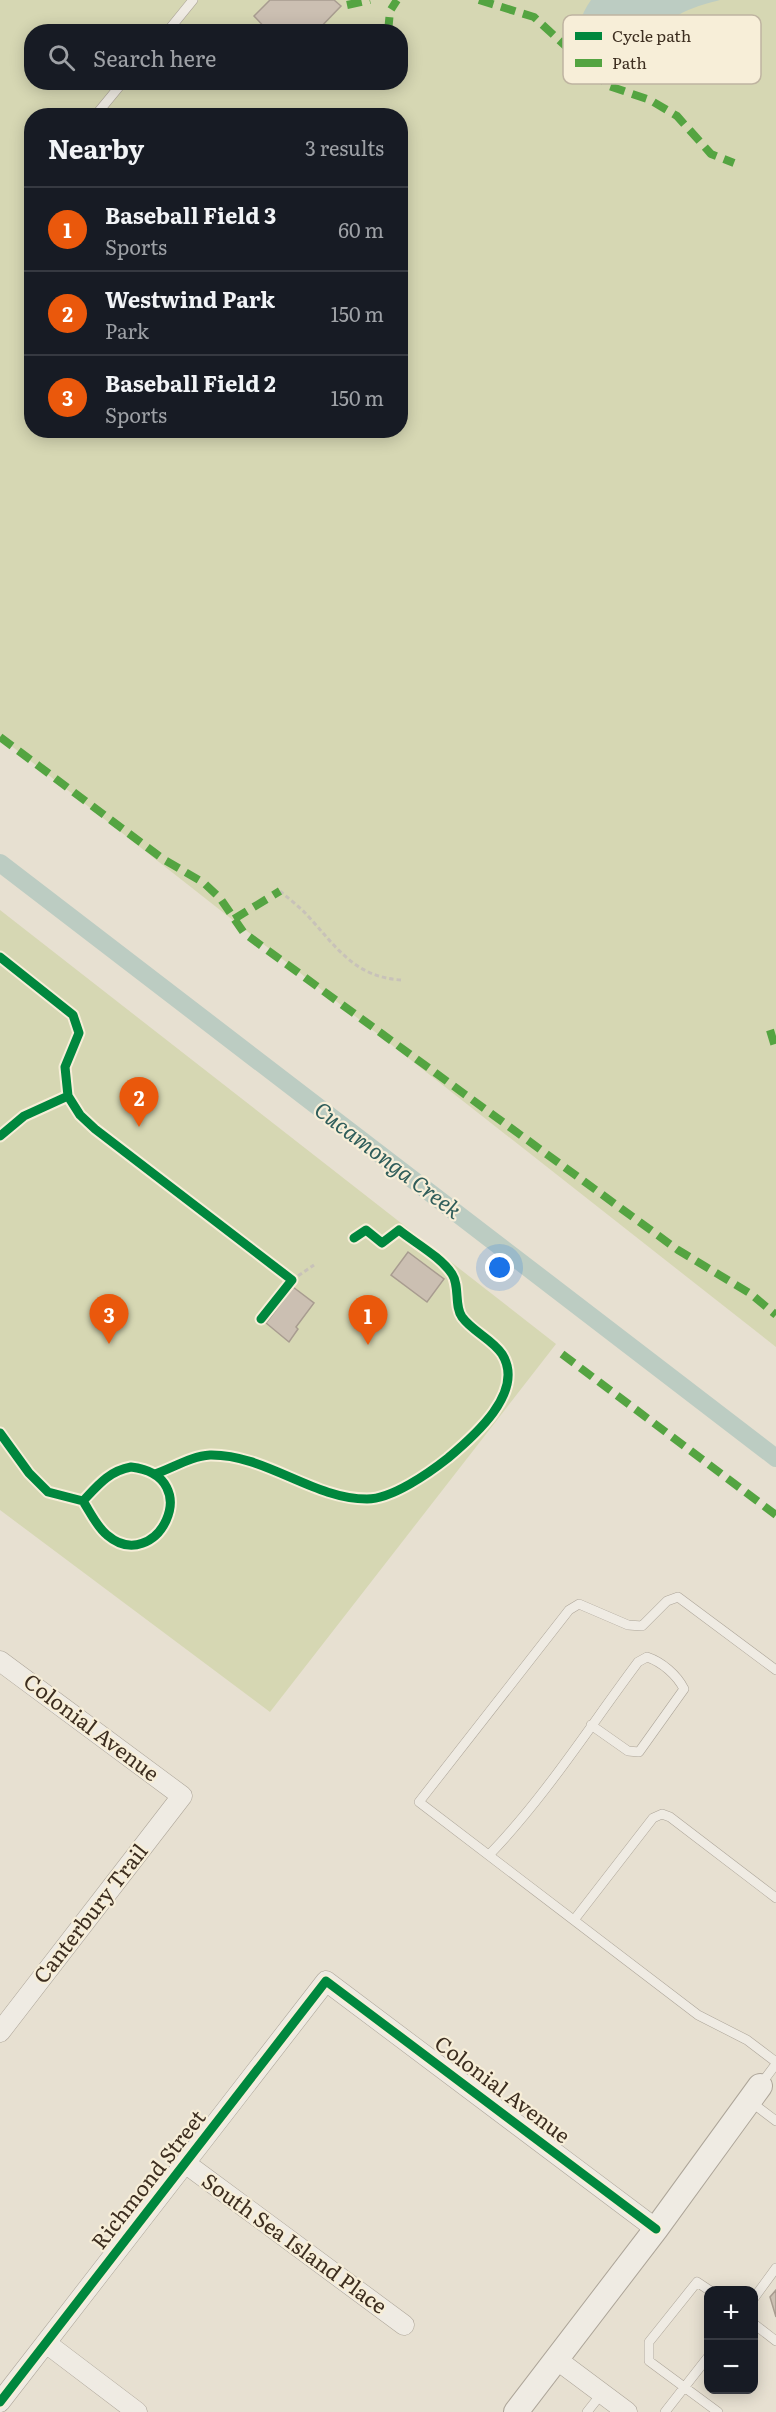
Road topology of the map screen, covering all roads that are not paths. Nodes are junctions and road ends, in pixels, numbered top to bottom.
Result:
1 (193, 0) edge
2 (173, 24) edge
3 (116, 90) edge
4 (102, 108) edge
5 (0, 1660) edge
6 (776, 1670) edge
7 (591, 1725) junction
8 (182, 1796) joint
9 (489, 1855) junction
10 (776, 1898) edge
11 (574, 1920) junction
12 (326, 1981) joint
13 (0, 2032) edge
14 (776, 2063) edge
15 (754, 2093) junction
16 (776, 2121) edge
17 (184, 2163) junction
18 (656, 2229) junction
19 (776, 2268) edge
20 (704, 2287) edge
21 (758, 2291) edge
22 (404, 2325) dead end
23 (758, 2328) edge
24 (776, 2341) edge
25 (46, 2343) junction
26 (556, 2359) junction
27 (704, 2362) edge
28 (685, 2387) junction
29 (602, 2393) junction
30 (0, 2402) edge
31 (137, 2412) edge
32 (516, 2412) edge
33 (587, 2412) edge
34 (627, 2412) edge
35 (665, 2412) edge
36 (718, 2412) edge

1 - 2 lane
3 - 4 lane
5 - 8 street, Colonial Avenue
6 - 9 lane
7 - 7 lane
7 - 9 lane
8 - 13 street, Canterbury Trail
9 - 11 lane
10 - 11 lane
11 - 14 lane
12 - 17 street, Richmond Street
12 - 18 street, Colonial Avenue
14 - 15 lane
15 - 16 lane
15 - 18 street
17 - 22 street, South Sea Island Place
17 - 25 street, Richmond Street
18 - 26 street
19 - 21 lane
20 - 28 lane
23 - 24 lane
25 - 30 street, Richmond Street
25 - 31 street
26 - 29 street
26 - 32 street
27 - 28 lane
28 - 35 lane
28 - 36 lane
29 - 33 lane
29 - 34 street

